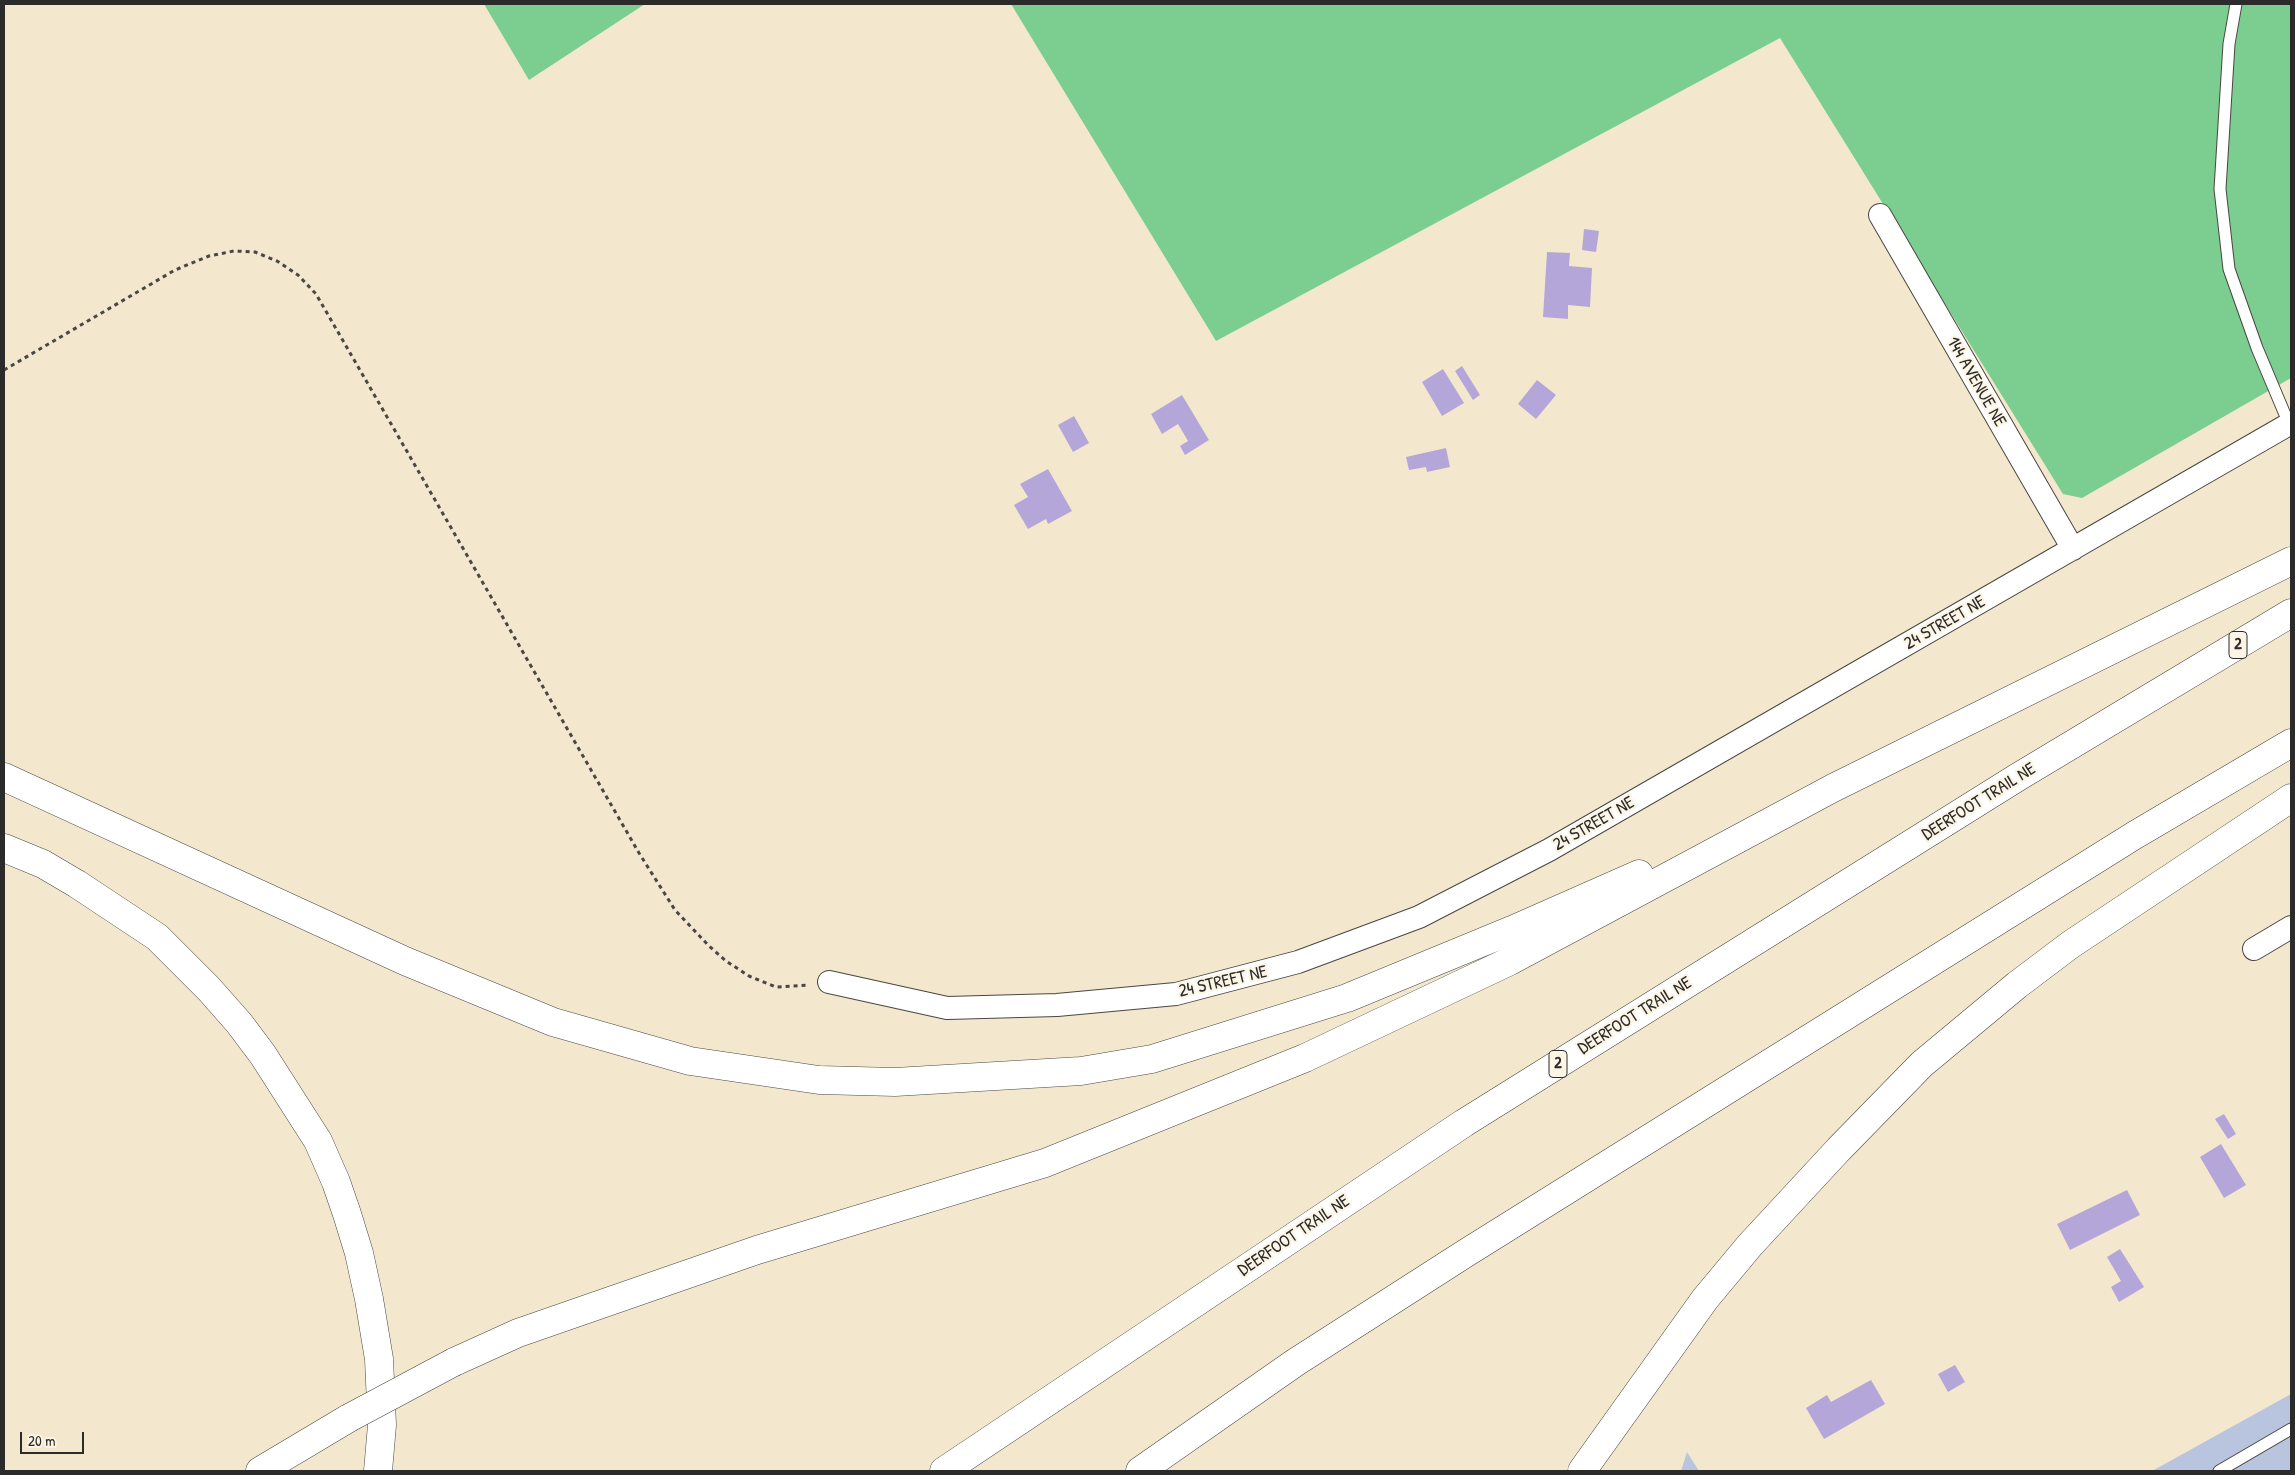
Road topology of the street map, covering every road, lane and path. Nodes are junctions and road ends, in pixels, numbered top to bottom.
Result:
1 (2236, 4) edge
2 (1880, 215) dead end
3 (4, 370) edge
4 (2290, 424) edge
5 (2073, 549) junction
6 (2291, 561) edge
7 (2291, 613) edge
8 (2291, 743) edge
9 (4, 777) edge
10 (1833, 788) junction
11 (2291, 798) edge
12 (4, 848) edge
13 (2291, 927) edge
14 (2254, 949) dead end
15 (829, 982) joint
16 (2291, 1429) edge
17 (1585, 1468) edge
18 (260, 1471) edge
19 (378, 1471) edge
20 (944, 1471) edge
21 (1140, 1471) edge
22 (2218, 1471) edge

1 - 4 lane
2 - 5 street, 144 AVENUE NE
3 - 15 path
4 - 5 street, 24 STREET NE
5 - 15 street, 24 STREET NE
6 - 10 highway
7 - 20 highway, DEERFOOT TRAIL NE / 2
8 - 21 highway
9 - 10 highway
10 - 18 highway, bridge
11 - 17 highway
12 - 19 highway
13 - 14 street
16 - 22 lane

